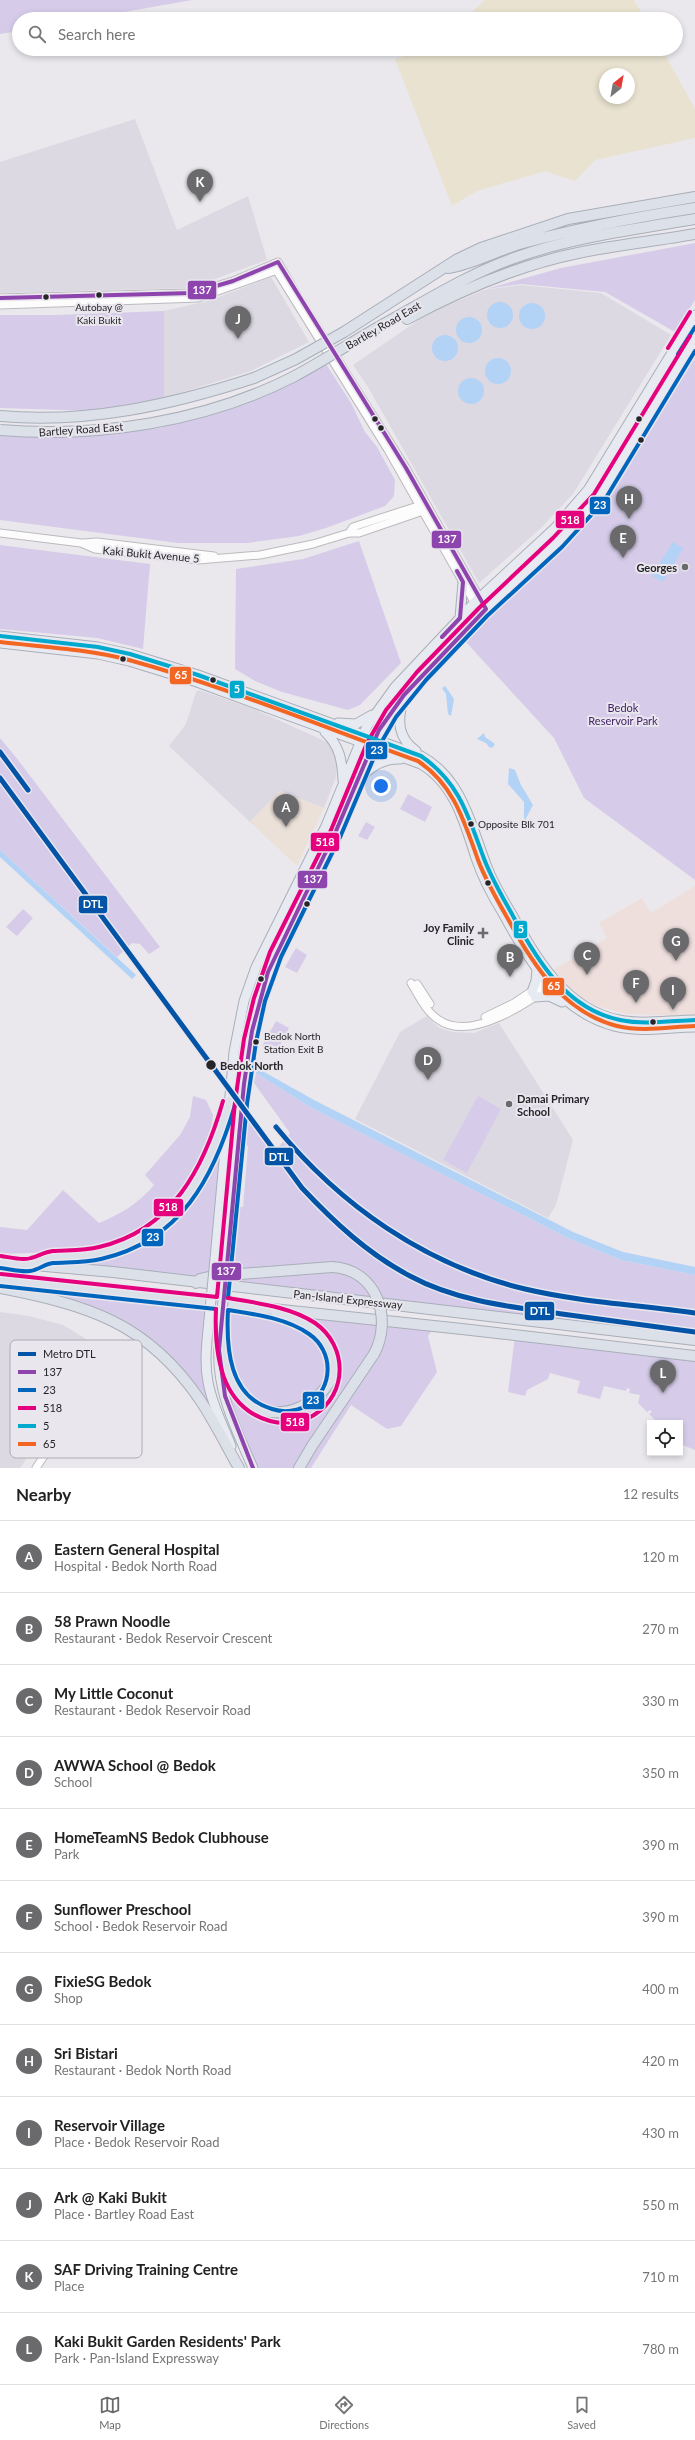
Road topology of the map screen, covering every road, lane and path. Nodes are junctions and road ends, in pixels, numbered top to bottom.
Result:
1 (695, 197) edge
2 (695, 208) edge
3 (695, 219) edge
4 (692, 235) edge
5 (277, 266) junction
6 (444, 269) junction
7 (0, 298) edge
8 (0, 305) edge
9 (695, 315) edge
10 (382, 325) junction
11 (695, 339) edge
12 (0, 416) edge
13 (0, 430) edge
14 (611, 476) junction
15 (594, 481) junction
16 (424, 507) junction
17 (0, 534) edge
18 (464, 582) junction
19 (477, 600) junction
20 (484, 612) junction
21 (460, 618) junction
22 (0, 636) edge
23 (0, 643) edge
24 (404, 695) junction
25 (376, 712) junction
26 (320, 720) junction
27 (323, 730) junction
28 (361, 740) junction
29 (372, 743) junction
30 (410, 759) junction
31 (428, 760) junction
32 (343, 784) junction
33 (356, 784) junction
34 (537, 969) junction
35 (551, 982) junction
36 (533, 994) junction
37 (578, 1009) junction
38 (695, 1020) edge
39 (695, 1027) edge
40 (229, 1102) junction
41 (0, 1262) edge
42 (32, 1265) junction
43 (0, 1280) edge
44 (196, 1283) junction
45 (0, 1288) edge
46 (238, 1305) junction
47 (220, 1325) junction
48 (695, 1340) edge
49 (695, 1356) edge
50 (43, 1458) edge
51 (36, 1468) edge
52 (240, 1468) edge
53 (253, 1468) edge
54 (300, 1468) edge

1 - 6 highway
2 - 6 highway, Bartley Road East
3 - 10 highway, Bartley Road East
4 - 10 highway
5 - 7 street
5 - 8 street
5 - 16 street
6 - 12 highway, Bartley Road East, bridge
9 - 15 main road
10 - 13 highway, Bartley Road East, bridge
11 - 14 main road
14 - 15 main road
14 - 20 main road
15 - 19 main road
16 - 17 street, Kaki Bukit Avenue 5
16 - 18 street
16 - 19 street
18 - 19 street
18 - 21 main road
19 - 20 street
19 - 21 main road
20 - 24 main road
21 - 25 main road
22 - 26 main road
23 - 27 main road
24 - 29 main road
24 - 31 main road
25 - 26 main road
25 - 28 main road
26 - 28 main road
27 - 28 main road
27 - 32 main road
28 - 29 main road
28 - 32 main road
29 - 30 main road
29 - 31 main road
29 - 33 main road
30 - 33 main road
30 - 34 main road
31 - 35 main road
32 - 40 main road
33 - 47 main road, bridge
34 - 35 main road
34 - 36 main road
35 - 36 street
35 - 37 main road
35 - 38 main road
36 - 36 street
36 - 37 main road
37 - 39 main road
40 - 42 highway
40 - 52 main road, bridge
41 - 42 highway, Pan-Island Expressway
42 - 44 highway, Pan-Island Expressway
43 - 46 highway, Pan-Island Expressway
44 - 48 highway, Pan-Island Expressway
44 - 54 highway, bridge
45 - 52 highway
46 - 47 highway
46 - 49 highway, Pan-Island Expressway
47 - 53 main road
50 - 51 street

